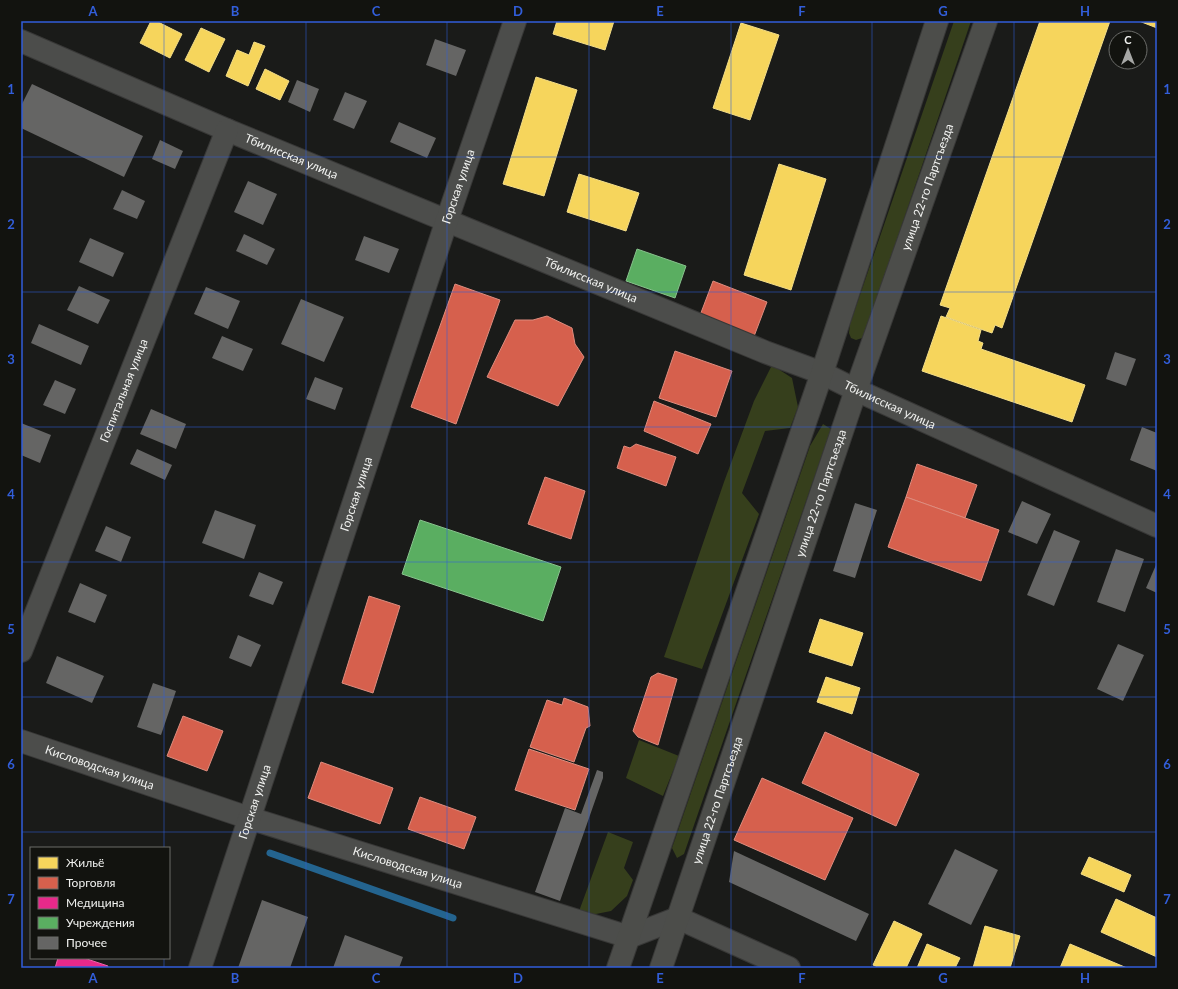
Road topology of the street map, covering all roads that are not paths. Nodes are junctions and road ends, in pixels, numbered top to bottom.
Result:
1 (515, 21) edge
2 (937, 21) edge
3 (986, 21) edge
4 (21, 41) edge
5 (227, 130) junction
6 (447, 220) junction
7 (822, 374) junction
8 (856, 390) junction
9 (1157, 526) edge
10 (21, 651) edge
11 (21, 741) edge
12 (249, 818) junction
13 (678, 918) junction
14 (629, 937) junction
15 (200, 968) edge
16 (618, 968) edge
17 (661, 968) edge
18 (789, 968) edge

1 - 6 street, Горская улица
2 - 7 main road
3 - 8 main road, улица 22-го Партсъезда
4 - 5 street, Тбилисская улица
5 - 6 street, Тбилисская улица
5 - 10 street, Госпитальная улица
6 - 7 street, Тбилисская улица
6 - 12 street, Горская улица
7 - 8 street, Тбилисская улица
7 - 14 main road
8 - 9 street, Тбилисская улица
8 - 13 main road, улица 22-го Партсъезда
11 - 12 street, Кисловодская улица
12 - 14 street, Кисловодская улица
12 - 15 street, Горская улица
13 - 14 street
13 - 17 main road, улица 22-го Партсъезда
13 - 18 street
14 - 16 main road

